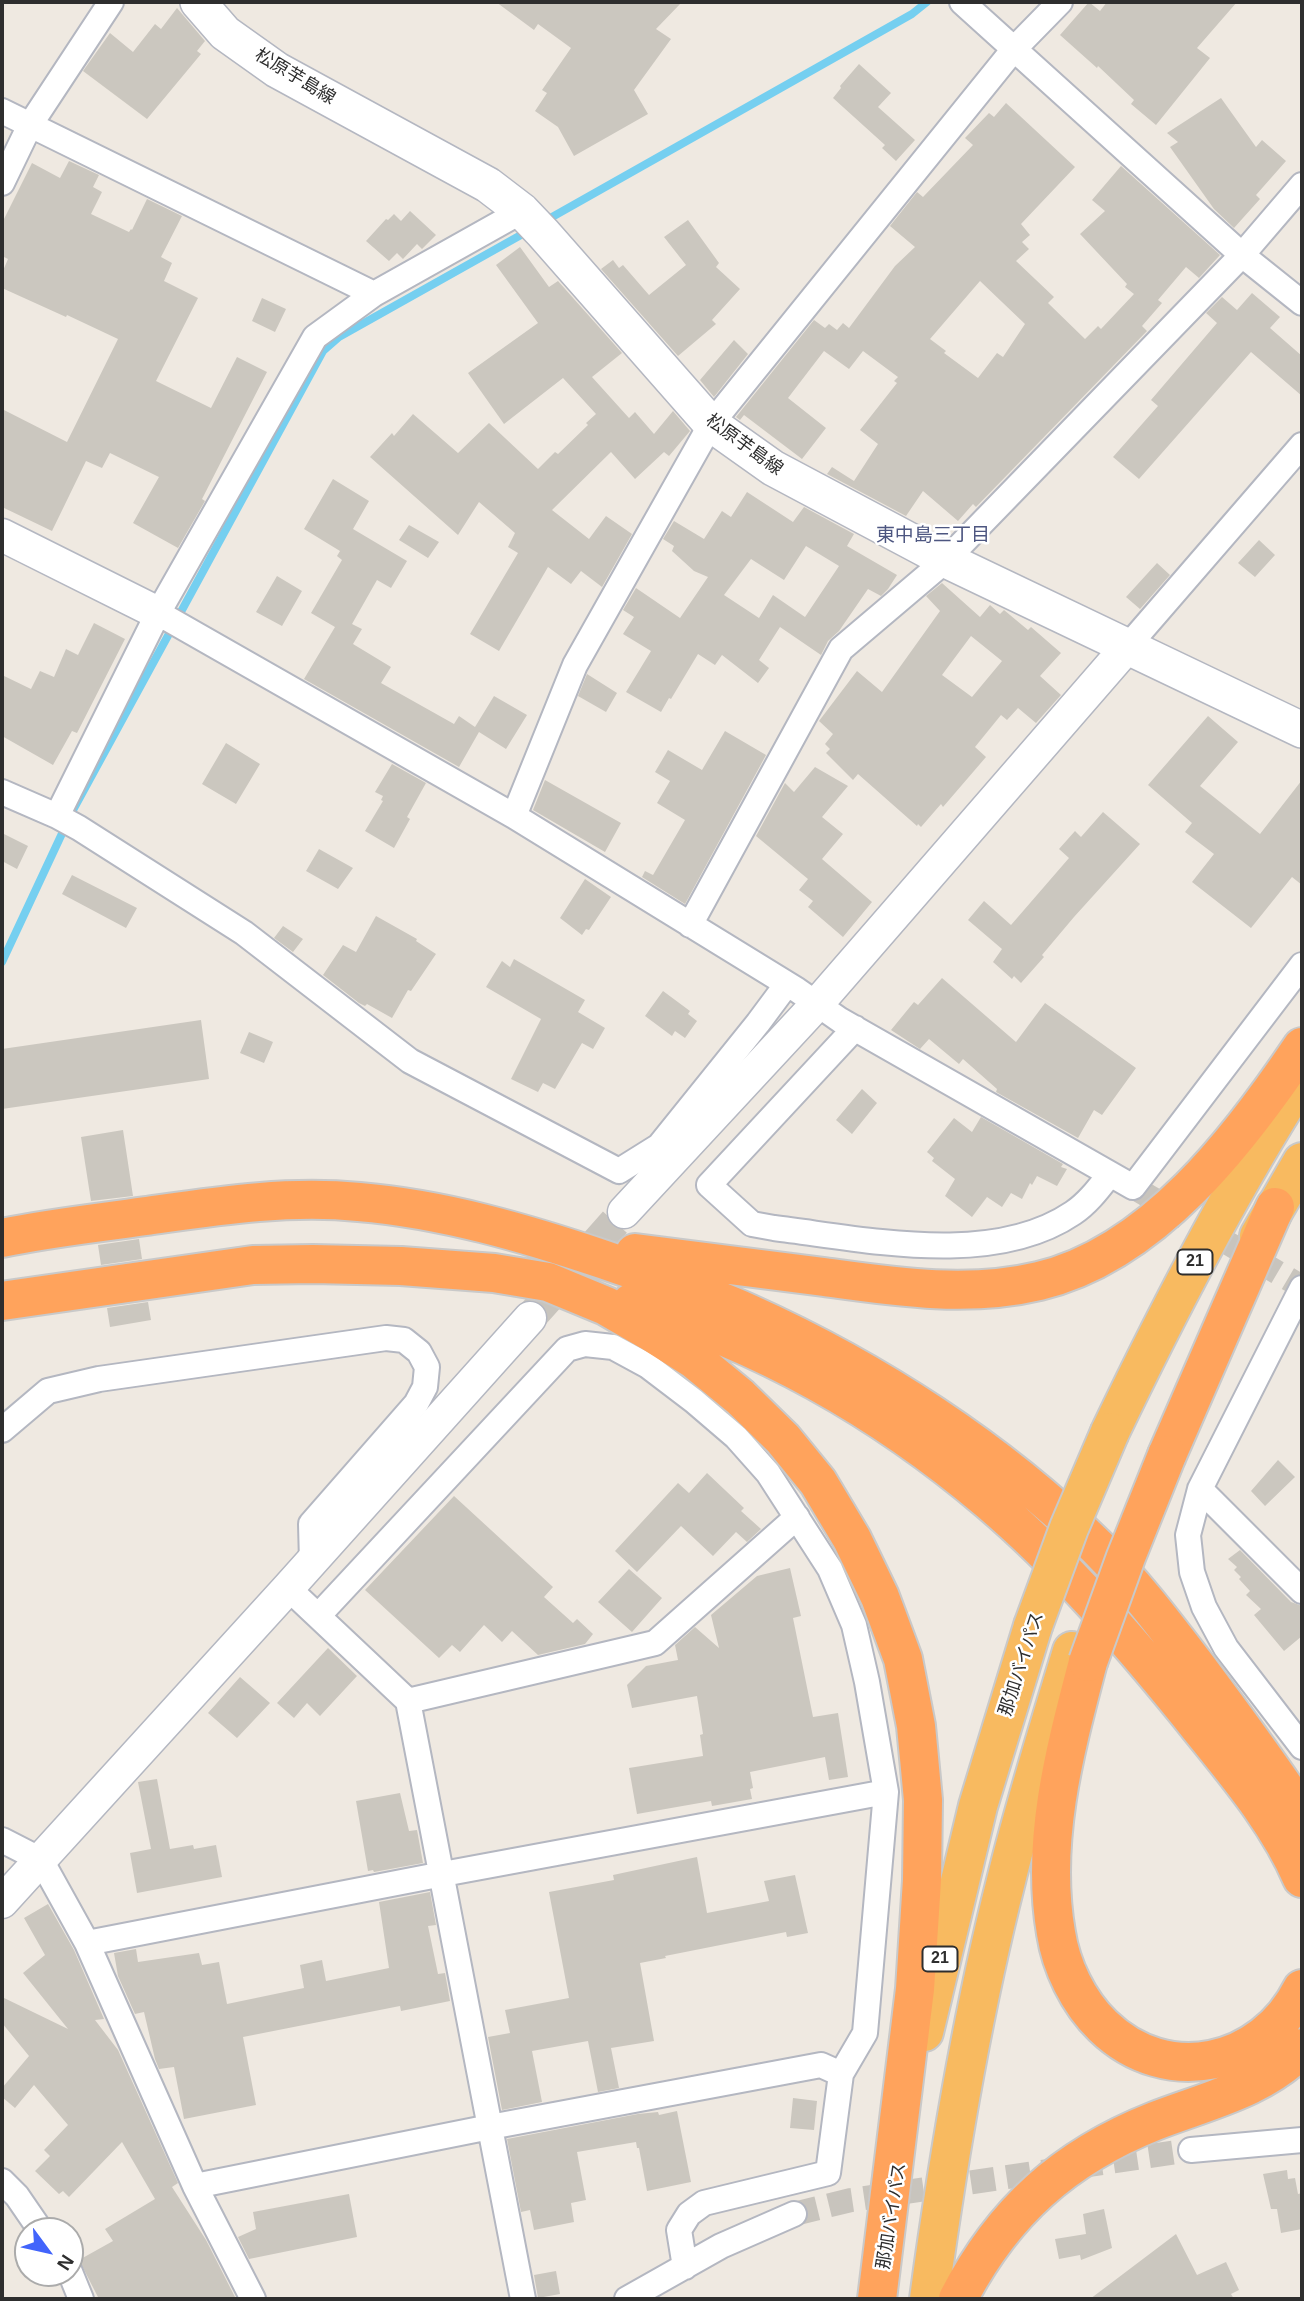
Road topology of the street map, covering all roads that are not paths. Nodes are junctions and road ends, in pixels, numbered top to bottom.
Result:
1 (111, 2) edge
2 (198, 2) edge
3 (962, 2) edge
4 (1060, 2) edge
5 (1014, 49) junction
6 (2, 111) edge
7 (30, 125) junction
8 (2, 183) edge
9 (1302, 185) edge
10 (532, 221) junction
11 (1242, 255) junction
12 (374, 294) junction
13 (1302, 303) edge
14 (710, 424) junction
15 (1302, 445) edge
16 (2, 535) edge
17 (946, 560) junction
18 (168, 619) junction
19 (1128, 646) junction
20 (1302, 730) edge
21 (2, 792) edge
22 (514, 816) junction
23 (68, 822) junction
24 (690, 925) junction
25 (1302, 965) edge
26 (787, 984) junction
27 (818, 1003) junction
28 (855, 1028) junction
29 (1302, 1047) edge
30 (1289, 1087) edge
31 (1302, 1162) edge
32 (1110, 1174) junction
33 (624, 1212) tunnel mouth
34 (2, 1238) edge
35 (550, 1241) junction
36 (548, 1282) junction
37 (1302, 1288) edge
38 (2, 1301) edge
39 (530, 1318) tunnel mouth
40 (2, 1430) edge
41 (1200, 1489) junction
42 (797, 1517) junction
43 (312, 1562) junction
44 (288, 1588) junction
45 (1302, 1591) edge
46 (318, 1616) junction
47 (1080, 1656) junction
48 (408, 1702) junction
49 (1302, 1748) edge
50 (886, 1792) junction
51 (1302, 1814) edge
52 (2, 1840) edge
53 (41, 1860) junction
54 (443, 1874) junction
55 (1302, 1878) edge
56 (2, 1902) edge
57 (87, 1943) junction
58 (1302, 1989) edge
59 (1302, 2048) edge
60 (841, 2074) junction
61 (490, 2127) junction
62 (1302, 2140) edge
63 (1191, 2150) tunnel mouth
64 (2, 2181) edge
65 (195, 2186) junction
66 (794, 2214) tunnel mouth
67 (31, 2217) edge
68 (685, 2267) junction
69 (253, 2299) edge
70 (523, 2299) edge
71 (627, 2299) edge
72 (877, 2299) edge
73 (929, 2299) edge
74 (958, 2299) edge

1 - 7 street
2 - 10 main road, 松原芋島線
3 - 5 street
4 - 5 street
5 - 11 street
5 - 14 street
6 - 7 street
7 - 8 street
7 - 12 street
9 - 11 street
10 - 12 street
10 - 14 main road, 松原芋島線
11 - 13 street
11 - 17 street
12 - 18 street
14 - 17 main road, 松原芋島線
14 - 22 street
15 - 19 street
16 - 18 street
17 - 19 main road, 松原芋島線
17 - 24 street
18 - 22 street
18 - 23 street
19 - 20 main road, 松原芋島線
19 - 27 street
21 - 23 street
22 - 24 street
23 - 26 street
24 - 26 street
25 - 32 street
26 - 27 street
27 - 28 street
27 - 33 street
28 - 32 street
28 - 32 street
29 - 30 highway
30 - 35 highway
30 - 72 highway, 那加バイパス / 21, bridge
31 - 47 highway, bridge
34 - 35 highway
35 - 51 highway
36 - 38 highway
36 - 55 highway
36 - 72 highway
37 - 41 street
39 - 43 street
40 - 43 street
41 - 45 street
41 - 49 street
42 - 46 street
42 - 48 street
42 - 50 street
43 - 44 street
44 - 46 street
44 - 53 street
46 - 48 street
47 - 58 highway
47 - 73 highway
48 - 54 street
50 - 54 street
50 - 60 street
52 - 53 street
53 - 56 street
53 - 57 street
54 - 57 street
54 - 61 street
57 - 65 street
59 - 74 highway
60 - 61 street
60 - 68 street
61 - 65 street
61 - 70 street
62 - 63 street
64 - 67 street
65 - 69 street
66 - 68 street
68 - 71 street

